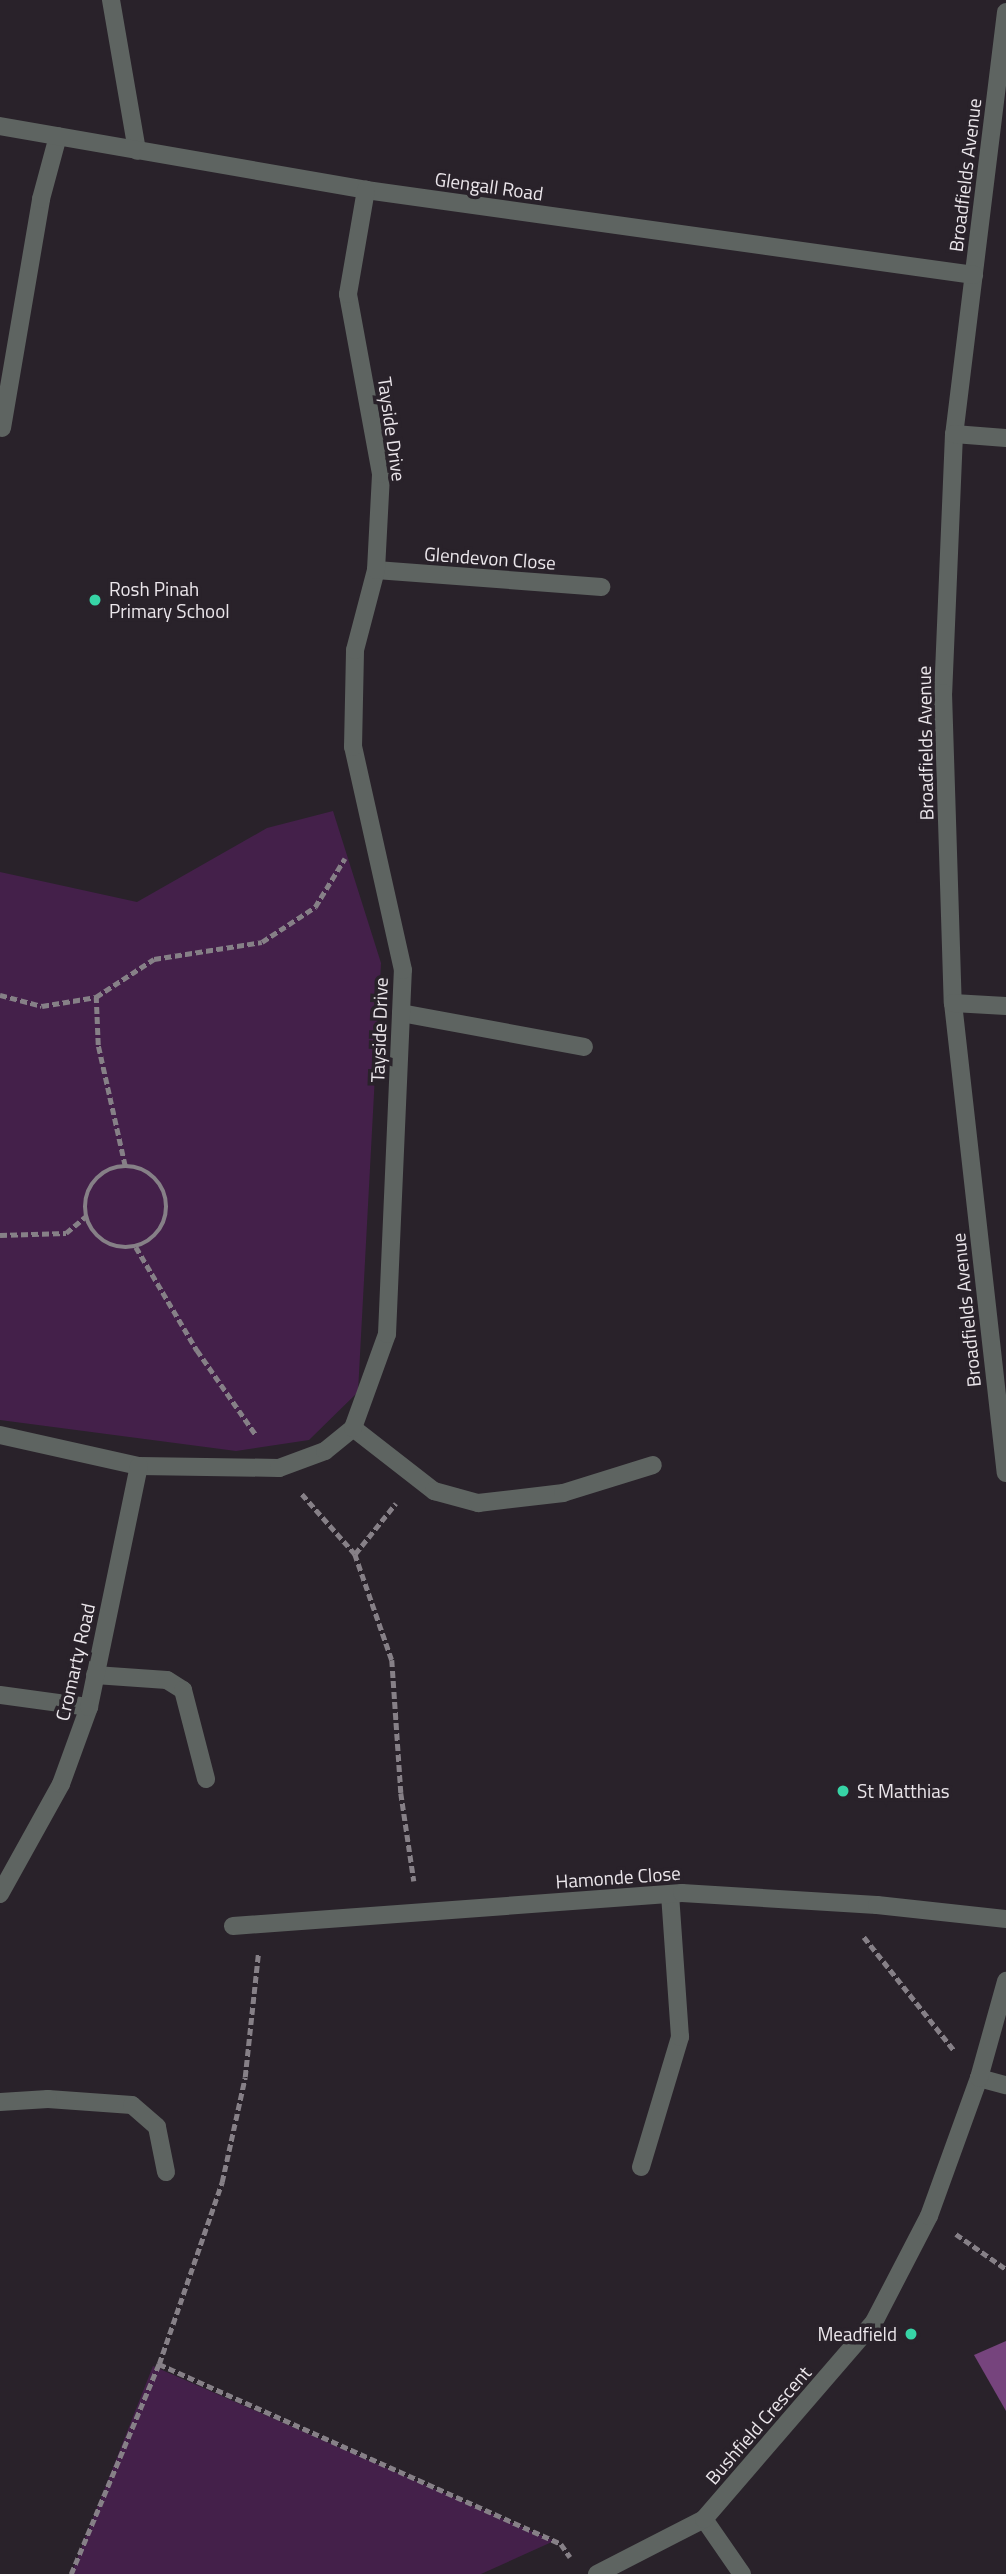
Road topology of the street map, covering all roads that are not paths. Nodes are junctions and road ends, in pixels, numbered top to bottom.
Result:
1 (111, 0) edge
2 (1006, 12) edge
3 (0, 125) edge
4 (58, 136) junction
5 (137, 151) junction
6 (366, 190) junction
7 (974, 275) junction
8 (2, 428) edge
9 (954, 434) junction
10 (1006, 438) edge
11 (376, 570) junction
12 (601, 587) dead end
13 (953, 1003) junction
14 (1006, 1006) edge
15 (401, 1013) junction
16 (584, 1047) dead end
17 (353, 1428) junction
18 (0, 1435) edge
19 (653, 1465) dead end
20 (139, 1466) junction
21 (1006, 1473) edge
22 (95, 1675) junction
23 (0, 1695) edge
24 (89, 1707) junction
25 (206, 1779) dead end
26 (0, 1894) edge
27 (670, 1895) junction
28 (1006, 1919) edge
29 (233, 1926) dead end
30 (1006, 1982) edge
31 (979, 2078) junction
32 (1006, 2085) edge
33 (0, 2102) edge
34 (641, 2167) dead end
35 (166, 2172) dead end
36 (704, 2519) junction
37 (597, 2574) edge
38 (742, 2574) edge

1 - 5 street
2 - 7 street, Broadfields Avenue
3 - 4 street, Glengall Road
4 - 5 street, Glengall Road
4 - 8 street
5 - 6 street, Glengall Road
6 - 7 street, Glengall Road
6 - 11 street, Tayside Drive
7 - 9 street, Broadfields Avenue
9 - 10 street
9 - 13 street, Broadfields Avenue
11 - 12 street, Glendevon Close
11 - 15 street, Tayside Drive
13 - 14 street
13 - 21 street, Broadfields Avenue
15 - 16 street
15 - 17 street, Tayside Drive
17 - 19 street
17 - 20 street
18 - 20 street
20 - 22 street, Cromarty Road
22 - 24 street, Cromarty Road
22 - 25 street
23 - 24 street
24 - 26 street, Cromarty Road
27 - 28 street, Hamonde Close
27 - 29 street, Hamonde Close
27 - 34 street
30 - 31 street, Bushfield Crescent
31 - 32 street
31 - 36 street, Bushfield Crescent
33 - 35 street
36 - 37 street, Bushfield Crescent
36 - 38 street

